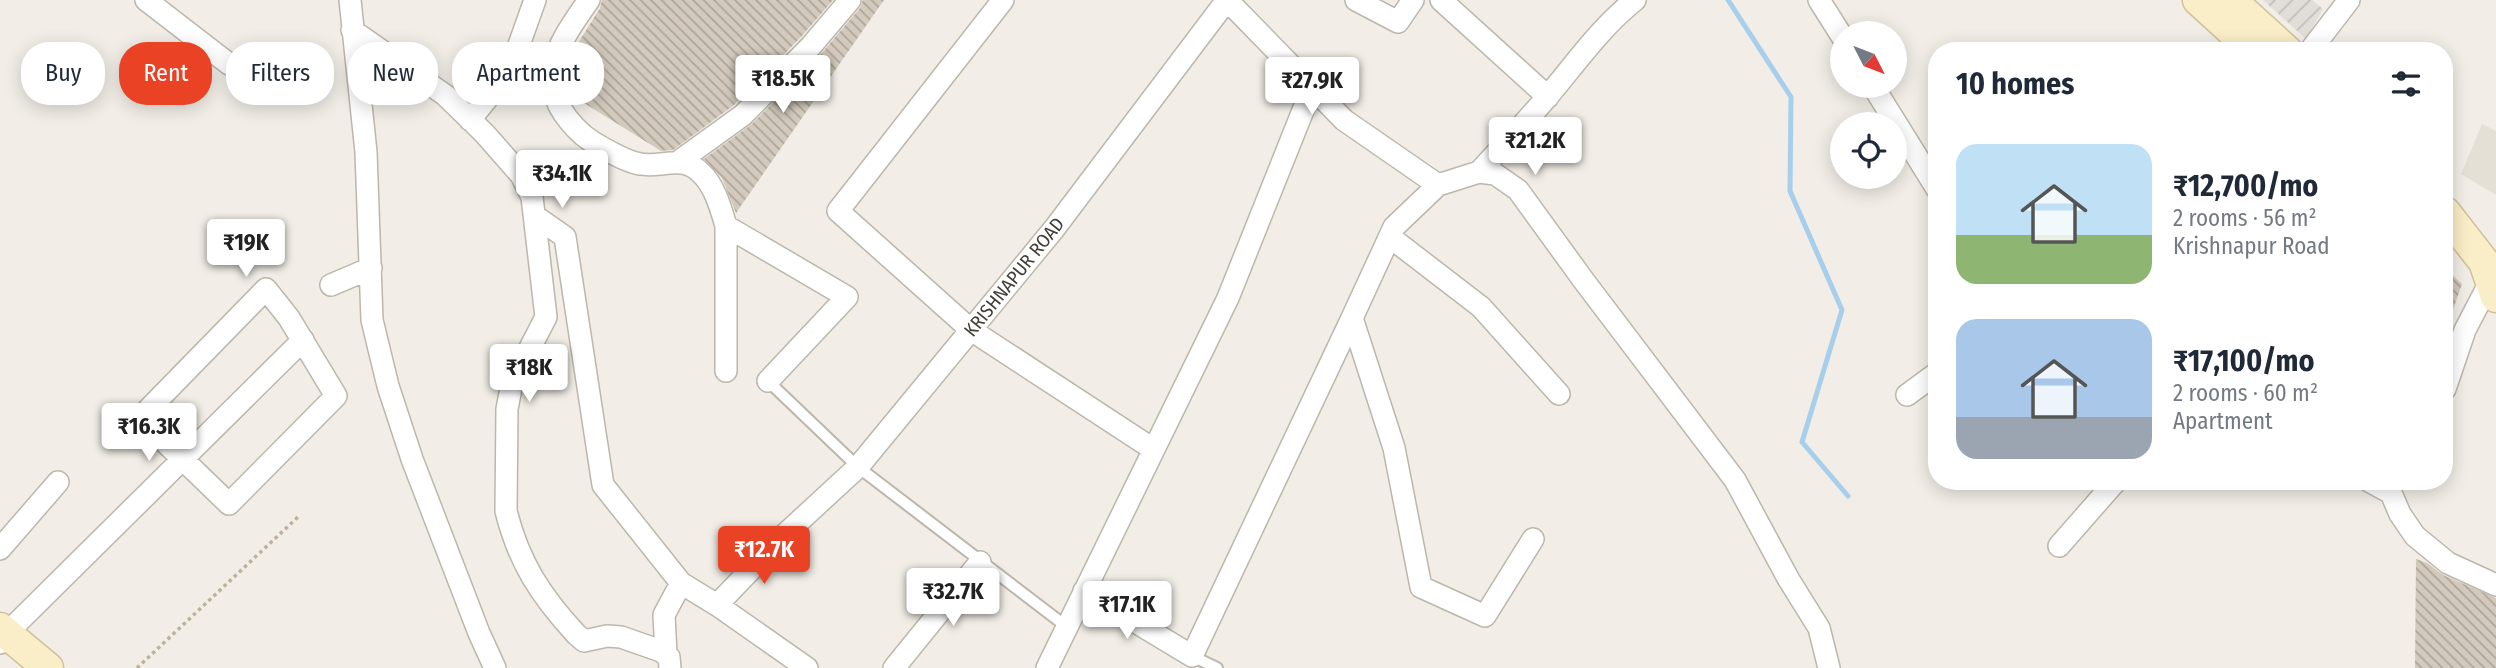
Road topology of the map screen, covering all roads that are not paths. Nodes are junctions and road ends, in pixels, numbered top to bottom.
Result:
1 (146, 0) edge
2 (350, 0) edge
3 (535, 0) edge
4 (589, 0) edge
5 (850, 0) edge
6 (1003, 0) edge
7 (1227, 0) edge
8 (1356, 0) edge
9 (1413, 0) edge
10 (1441, 0) edge
11 (1635, 0) edge
12 (1819, 0) edge
13 (2198, 0) edge
14 (2231, 0) edge
15 (2349, 0) edge
16 (1832, 21) edge
17 (352, 30) junction
18 (2243, 42) edge
19 (2277, 42) edge
20 (2317, 42) edge
21 (226, 62) edge
22 (1312, 88) junction
23 (1548, 97) junction
24 (1880, 98) edge
25 (470, 120) junction
26 (678, 162) junction
27 (1479, 172) junction
28 (1928, 175) edge
29 (1438, 185) junction
30 (2453, 204) edge
31 (535, 216) junction
32 (2453, 222) edge
33 (726, 226) junction
34 (1390, 237) junction
35 (371, 268) junction
36 (2492, 270) edge
37 (331, 285) dead end
38 (1352, 318) junction
39 (971, 330) junction
40 (303, 340) junction
41 (2453, 365) edge
42 (726, 371) dead end
43 (1928, 380) edge
44 (768, 381) joint
45 (1559, 394) dead end
46 (1908, 395) dead end
47 (1153, 449) junction
48 (182, 461) junction
49 (858, 467) junction
50 (58, 482) dead end
51 (2108, 490) edge
52 (2396, 490) edge
53 (1534, 539) dead end
54 (2059, 546) dead end
55 (0, 549) edge
56 (980, 562) junction
57 (681, 583) junction
58 (2496, 585) edge
59 (1084, 591) junction
60 (717, 604) junction
61 (1067, 627) junction
62 (2, 640) edge
63 (1192, 656) junction
64 (668, 661) edge
65 (16, 668) edge
66 (48, 668) edge
67 (495, 668) edge
68 (807, 668) edge
69 (894, 668) edge
70 (1047, 668) edge
71 (1217, 668) edge
72 (1829, 668) edge

1 - 21 street
2 - 17 street
3 - 25 street
4 - 26 street
5 - 26 street
6 - 39 street
7 - 22 street
7 - 39 street, KRISHNAPUR ROAD
8 - 9 street
10 - 23 street
11 - 23 street
12 - 16 street
13 - 18 main road
14 - 19 main road
15 - 20 street
17 - 25 street
17 - 35 street
22 - 29 street
22 - 47 street
23 - 27 street
24 - 28 street
25 - 31 street
26 - 33 street
27 - 29 street
27 - 72 street
29 - 34 street
30 - 36 main road
31 - 57 street
31 - 64 street
32 - 36 main road
33 - 42 street
33 - 44 street
34 - 38 street
34 - 45 street
35 - 37 street
35 - 67 street
36 - 41 street
38 - 53 street
38 - 63 street
39 - 47 street
39 - 49 street, KRISHNAPUR ROAD
40 - 48 street
40 - 48 street
40 - 48 street
43 - 46 street
44 - 49 lane
47 - 59 street
48 - 62 street
49 - 56 lane
49 - 60 street, KRISHNAPUR ROAD
50 - 55 street
51 - 54 street
52 - 58 street
56 - 61 lane
56 - 69 street
57 - 60 street
57 - 64 street
59 - 61 street
59 - 63 street
60 - 68 street
61 - 70 street
62 - 65 main road
62 - 66 main road
63 - 71 lane

